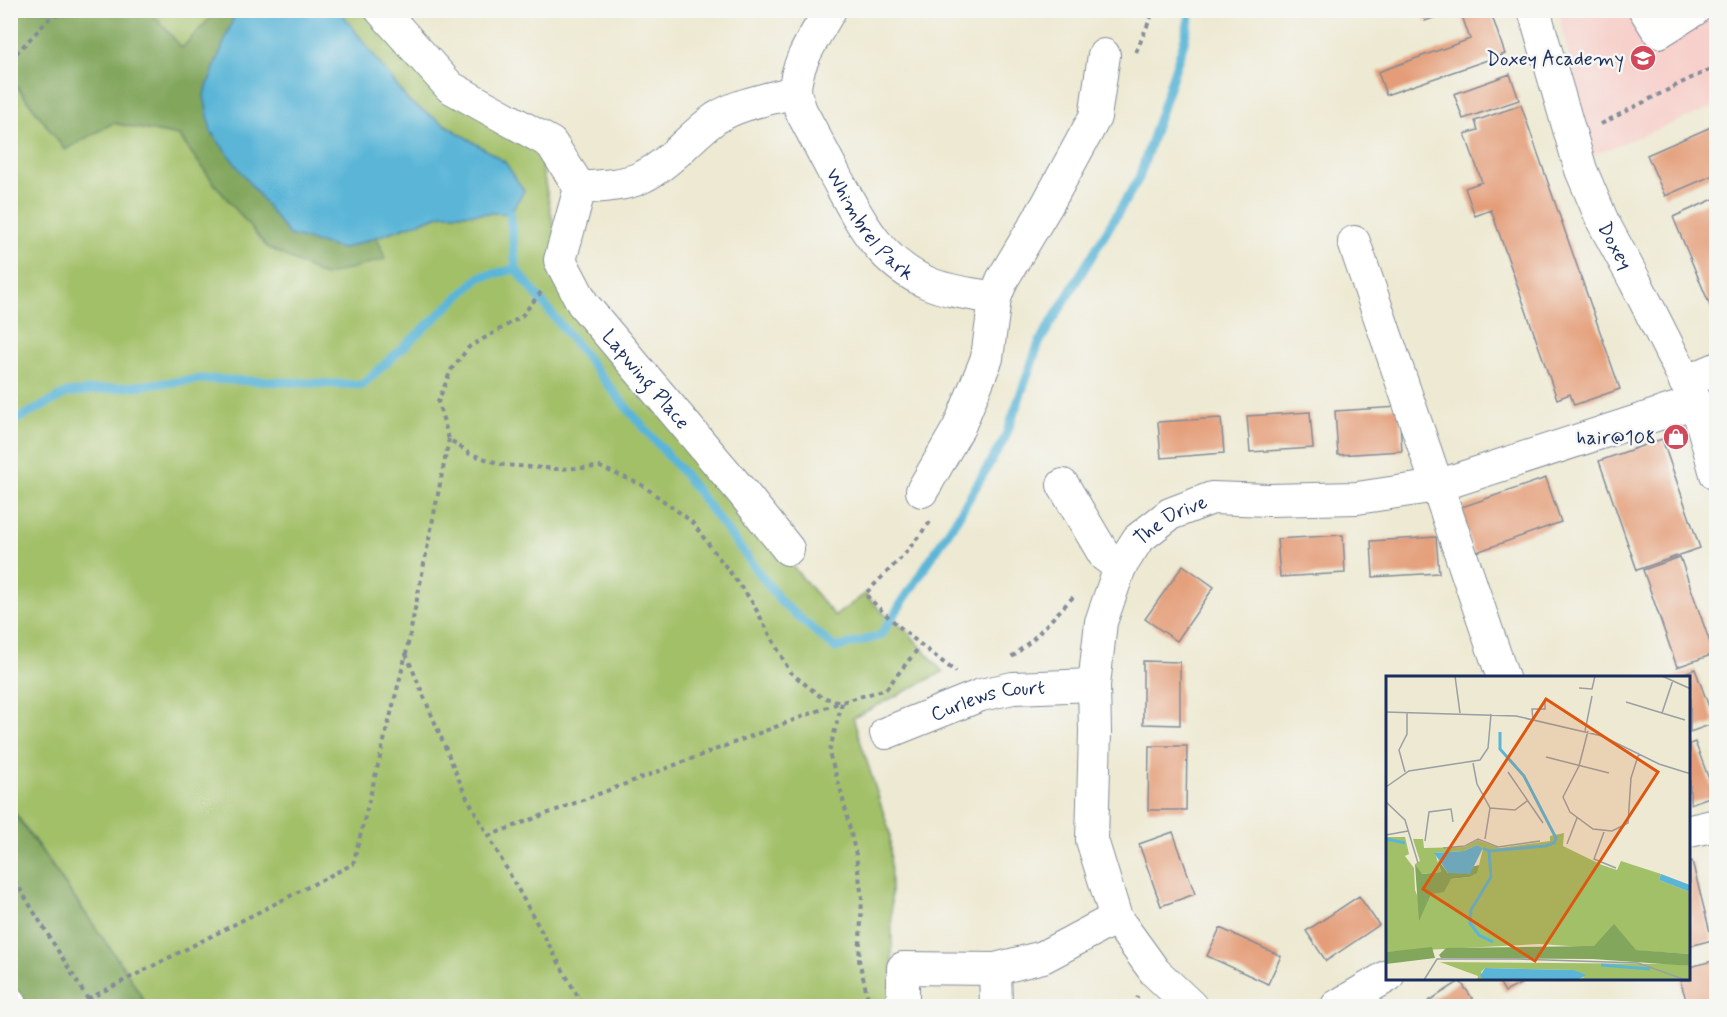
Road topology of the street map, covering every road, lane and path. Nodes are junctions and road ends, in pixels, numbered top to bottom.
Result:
1 (76, 10) edge
2 (381, 10) edge
3 (830, 10) edge
4 (1534, 10) edge
5 (1645, 10) edge
6 (1694, 10) edge
7 (1104, 56) dead end
8 (10, 60) edge
9 (1716, 67) edge
10 (795, 92) junction
11 (1593, 128) dead end
12 (580, 188) junction
13 (1354, 242) dead end
14 (543, 289) dead end
15 (995, 298) junction
16 (1716, 369) edge
17 (1691, 392) junction
18 (449, 439) junction
19 (1716, 474) edge
20 (1063, 485) dead end
21 (1437, 486) junction
22 (922, 490) dead end
23 (788, 549) dead end
24 (1113, 562) junction
25 (883, 613) dead end
26 (921, 645) junction
27 (406, 654) junction
28 (1008, 659) dead end
29 (1502, 676) edge
30 (965, 678) dead end
31 (1094, 685) junction
32 (842, 702) junction
33 (886, 733) dead end
34 (1716, 825) edge
35 (1691, 831) edge
36 (488, 836) junction
37 (10, 873) edge
38 (1116, 918) junction
39 (994, 969) junction
40 (1386, 977) edge
41 (88, 999) junction
42 (92, 1006) edge
43 (583, 1006) edge
44 (870, 1006) edge
45 (903, 1006) edge
46 (996, 1006) edge
47 (1191, 1006) edge
48 (1337, 1006) edge

1 - 8 path
2 - 12 street
3 - 10 street
4 - 17 street, Doxey
5 - 6 street
7 - 15 street
9 - 11 path
10 - 12 street
10 - 15 street, Whimbrel Park
12 - 23 street, Lapwing Place
13 - 21 street
14 - 18 path
15 - 22 street
16 - 17 street, The Drive
17 - 19 street, Doxey
17 - 21 street, The Drive
18 - 27 path
18 - 32 path
20 - 24 street
21 - 24 street, The Drive
21 - 29 street
24 - 28 path
24 - 31 street, The Drive
25 - 26 path
26 - 30 path
26 - 32 path
27 - 36 path
27 - 41 path
31 - 33 street, Curlews Court
31 - 38 street, The Drive
32 - 36 path
32 - 44 path
34 - 35 street
36 - 43 path
37 - 41 path
38 - 39 street
38 - 47 street, The Drive
39 - 45 street
39 - 46 street
40 - 48 street
41 - 42 path

